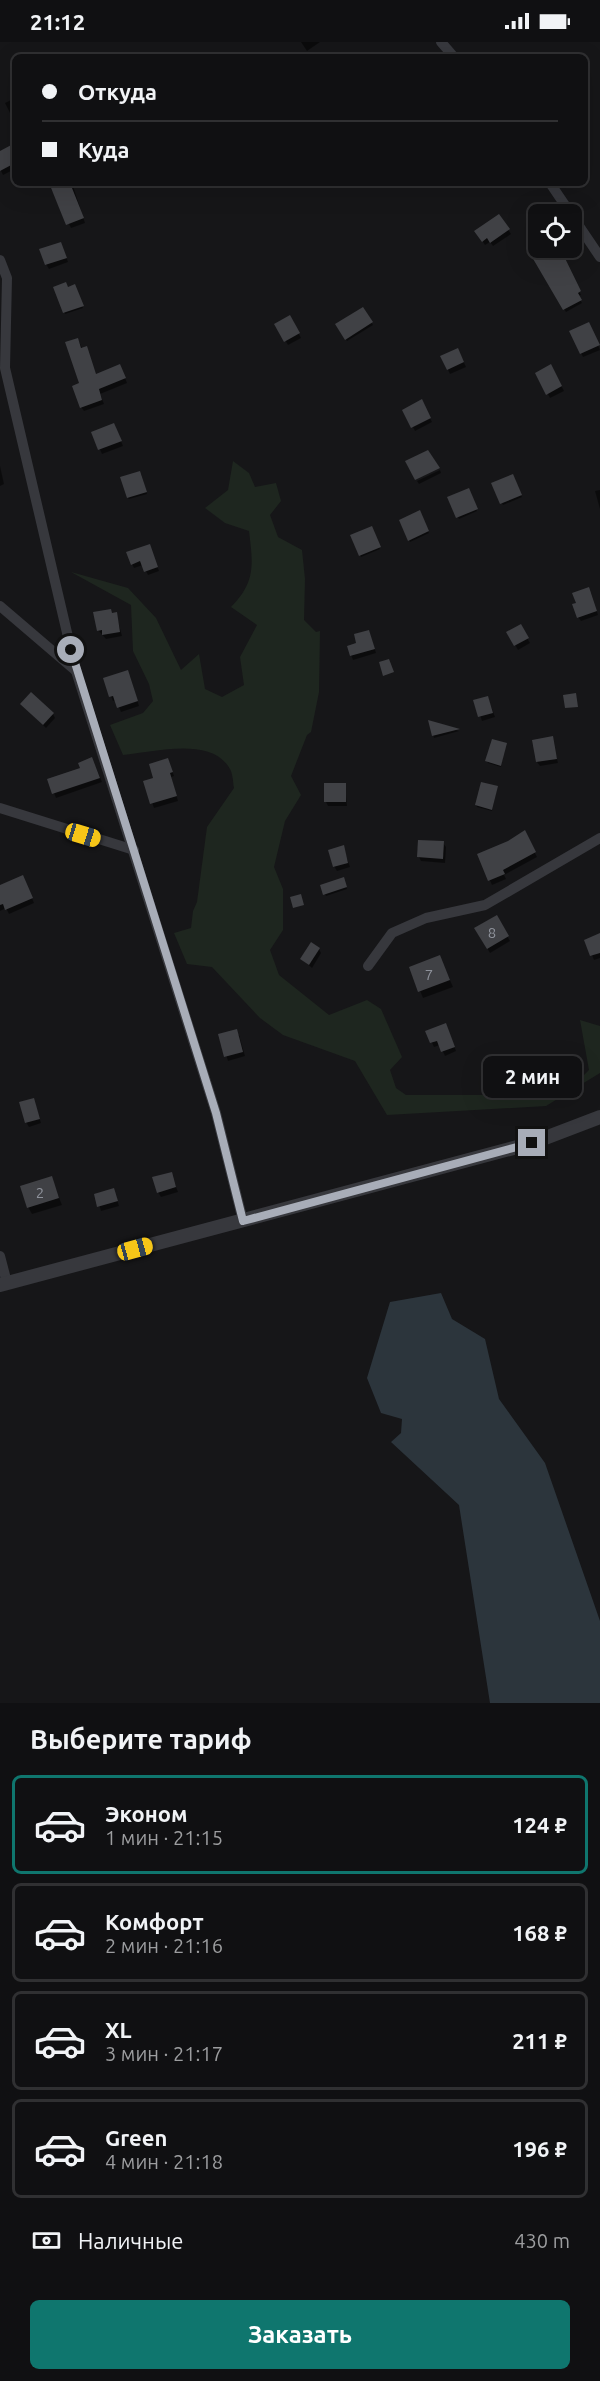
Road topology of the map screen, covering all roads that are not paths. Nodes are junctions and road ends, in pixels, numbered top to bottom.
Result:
1 (441, 42) edge
2 (451, 54) edge
3 (552, 186) edge
4 (600, 257) edge
5 (0, 260) edge
6 (0, 606) edge
7 (76, 672) junction
8 (0, 808) edge
9 (600, 838) edge
10 (134, 850) junction
11 (368, 966) dead end
12 (600, 1117) edge
13 (243, 1221) junction
14 (0, 1256) edge
15 (4, 1284) edge

1 - 2 street
3 - 4 street
5 - 7 street
6 - 7 street
7 - 10 street
8 - 10 street
9 - 11 street
10 - 13 street
12 - 13 street
13 - 15 street
14 - 15 street

